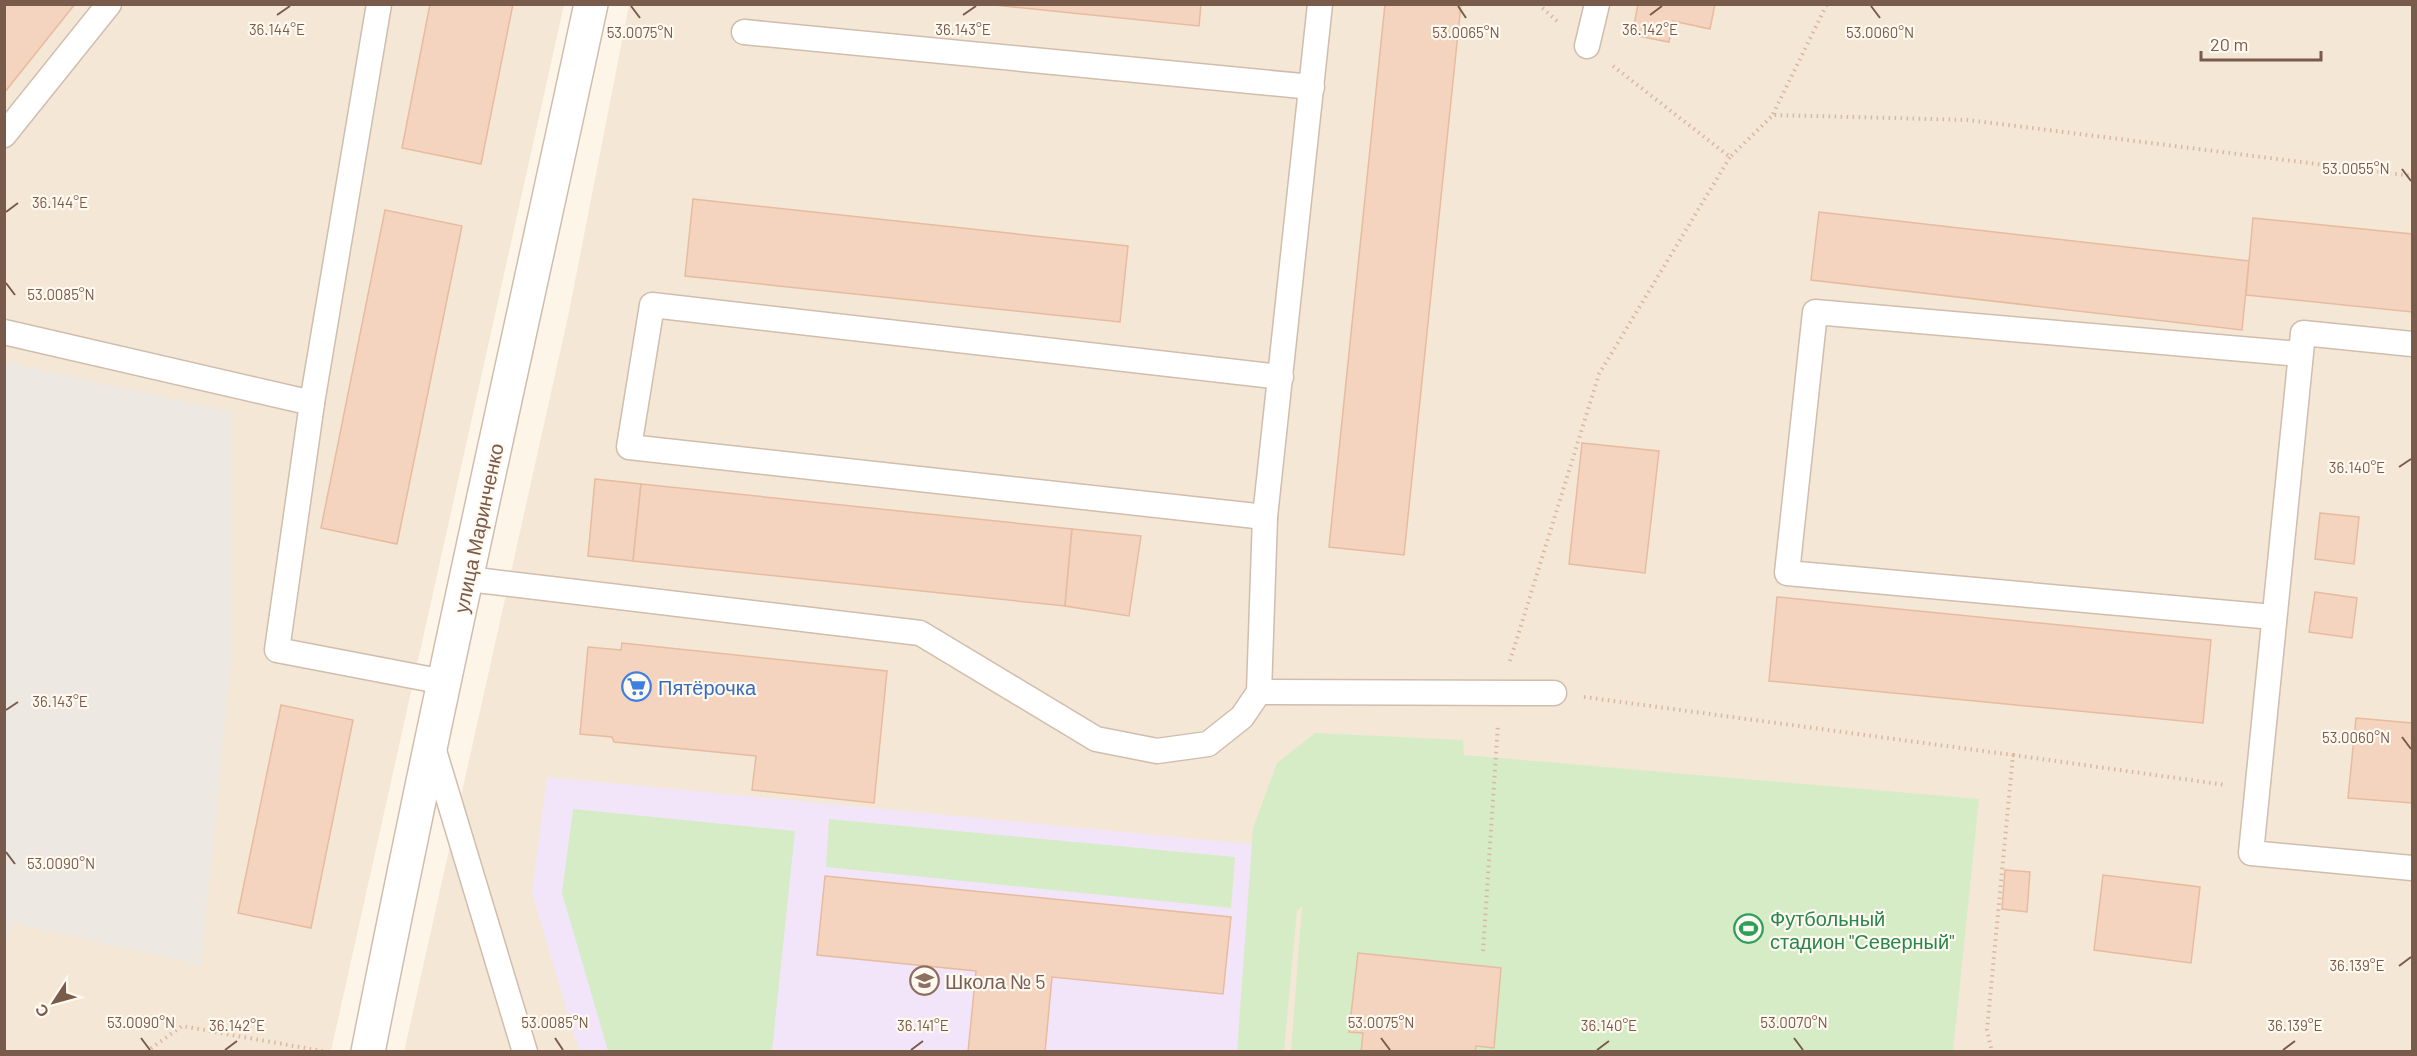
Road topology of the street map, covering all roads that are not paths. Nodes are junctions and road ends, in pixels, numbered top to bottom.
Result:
1 (109, 4) edge
2 (379, 4) edge
3 (591, 4) edge
4 (1320, 4) edge
5 (1597, 4) edge
6 (744, 32) dead end
7 (1587, 46) road end
8 (1311, 87) junction
9 (4, 135) edge
10 (4, 332) edge
11 (2412, 344) edge
12 (2300, 354) junction
13 (1281, 376) junction
14 (312, 403) junction
15 (1265, 517) junction
16 (468, 579) junction
17 (2272, 617) junction
18 (444, 682) junction
19 (1259, 692) junction
20 (1554, 693) road end
21 (430, 740) junction
22 (2412, 868) edge
23 (368, 1052) edge
24 (525, 1052) edge

1 - 9 lane
2 - 14 lane
3 - 16 street, улица Маринченко
4 - 8 lane
5 - 7 lane
6 - 8 lane
8 - 13 lane
10 - 14 lane
11 - 12 lane
12 - 17 lane
12 - 17 lane
13 - 15 lane
13 - 15 lane
14 - 18 lane
15 - 19 lane
16 - 18 street, улица Маринченко
16 - 19 lane
17 - 22 lane
18 - 21 street, улица Маринченко
19 - 20 lane
21 - 23 street, улица Маринченко
21 - 24 lane

